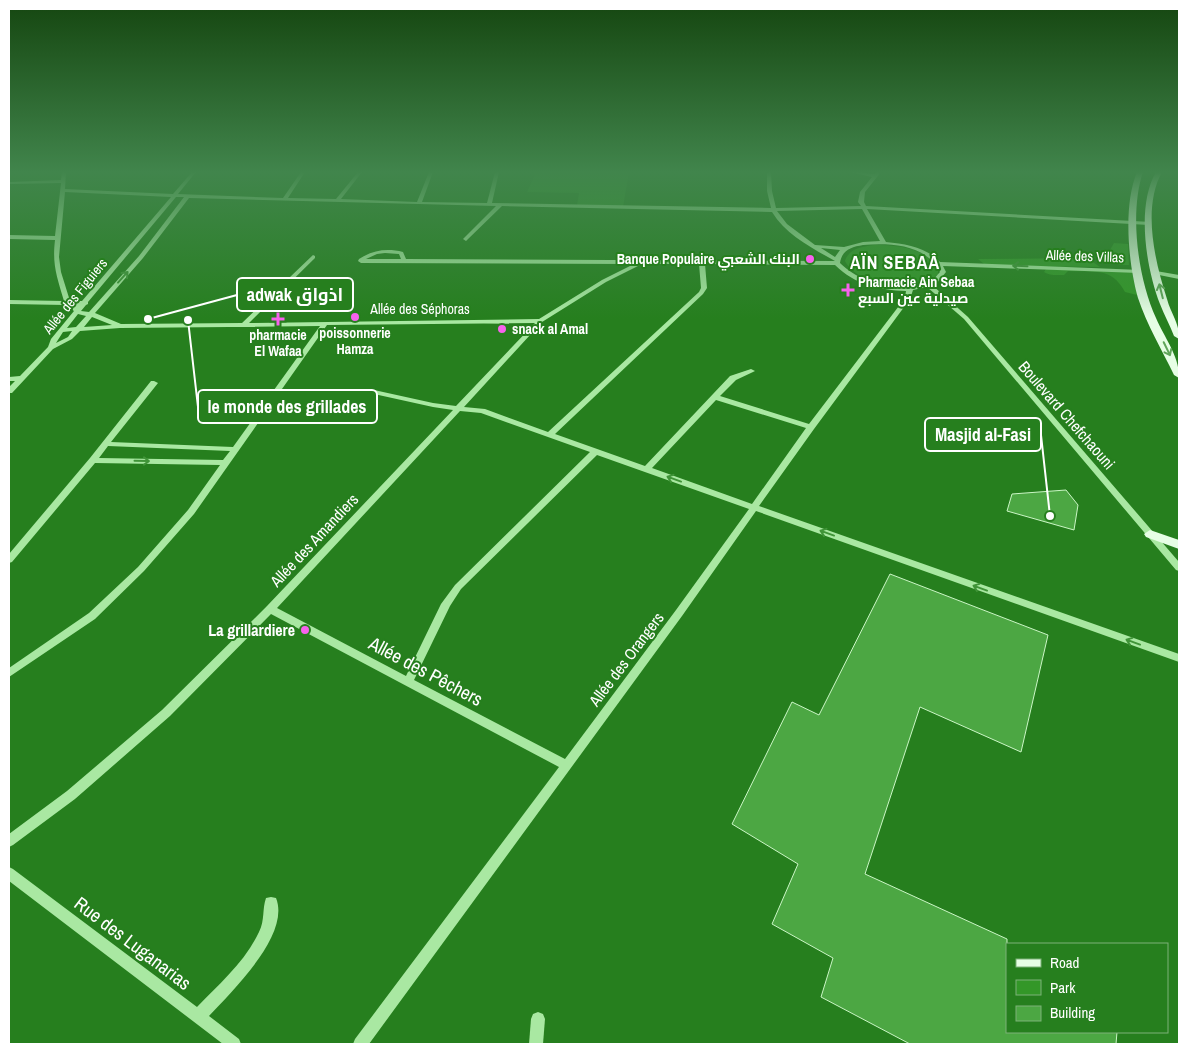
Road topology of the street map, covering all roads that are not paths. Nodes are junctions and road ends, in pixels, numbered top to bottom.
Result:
1 (59, 221) edge
2 (153, 221) edge
3 (168, 221) edge
4 (484, 221) edge
5 (784, 221) edge
6 (871, 221) edge
7 (1102, 221) edge
8 (1133, 223) junction
9 (1149, 224) joint
10 (9, 237) edge
11 (57, 238) junction
12 (466, 239) dead end
13 (884, 243) junction
14 (815, 246) junction
15 (845, 249) junction
16 (313, 257) dead end
17 (404, 261) junction
18 (837, 262) junction
19 (640, 263) junction
20 (702, 263) junction
21 (940, 264) junction
22 (1138, 271) junction
23 (1156, 274) junction
24 (1179, 277) edge
25 (929, 285) junction
26 (910, 289) junction
27 (9, 302) edge
28 (68, 303) junction
29 (86, 303) junction
30 (78, 312) junction
31 (91, 314) junction
32 (540, 321) junction
33 (325, 323) junction
34 (243, 325) junction
35 (120, 326) junction
36 (62, 330) junction
37 (77, 330) junction
38 (1179, 336) edge
39 (51, 348) junction
40 (751, 371) dead end
41 (1179, 375) edge
42 (22, 378) junction
43 (9, 379) edge
44 (154, 383) dead end
45 (9, 391) edge
46 (374, 392) dead end
47 (715, 397) junction
48 (458, 408) junction
49 (811, 427) junction
50 (549, 435) junction
51 (106, 444) junction
52 (235, 449) junction
53 (596, 451) junction
54 (93, 460) junction
55 (226, 463) junction
56 (647, 469) junction
57 (756, 508) junction
58 (1150, 534) junction
59 (1179, 545) edge
60 (9, 560) edge
61 (1179, 568) edge
62 (270, 609) junction
63 (1179, 658) edge
64 (9, 673) edge
65 (408, 681) junction
66 (566, 764) junction
67 (9, 841) edge
68 (9, 874) edge
69 (271, 903) dead end
70 (199, 1016) junction
71 (538, 1019) dead end
72 (234, 1044) edge
73 (360, 1044) edge
74 (536, 1044) edge

1 - 11 street
2 - 29 street, Allée des Figuiers
31 -> 3 street, Allée des Figuiers
4 - 12 street
5 - 14 street
6 - 13 street
7 - 8 street
8 - 9 street
8 - 22 main road
9 - 23 main road
10 - 11 street
11 - 28 street
13 - 15 street
13 - 21 street
14 - 15 street
14 - 18 street
15 - 18 street
16 - 34 street
17 - 17 street, Allée des Amandiers
17 - 19 street, Allée des Amandiers
18 - 20 street, Allée des Amandiers
18 - 26 street
19 - 20 street, Allée des Amandiers
19 - 32 street, Allée des Amandiers
20 - 50 street
22 -> 21 street, Allée des Villas
21 - 25 street
22 -> 41 main road
23 - 24 street
38 -> 23 main road
25 - 26 street
25 - 58 street, Boulevard Chefchaouni
26 - 49 street, Allée des Orangers
27 - 28 street
28 - 29 street
28 - 30 street
29 - 30 street, Allée des Figuiers
30 - 31 street, Allée des Séphoras
30 - 36 street, Allée des Figuiers
31 - 35 street, Allée des Séphoras
31 - 37 street, Allée des Figuiers
32 - 33 street, Allée des Séphoras
32 - 48 street, Allée des Amandiers
33 - 34 street, Allée des Séphoras
33 - 52 street
34 - 35 street, Allée des Séphoras
35 - 37 street, Allée des Séphoras
36 - 37 street, Allée des Séphoras
36 - 39 street, Allée des Figuiers
37 - 39 street, Allée des Figuiers
39 - 42 street
40 - 47 street
42 - 43 street
42 - 45 street
44 - 51 street
46 - 48 street
47 - 49 street
47 - 56 street
48 - 50 street
48 - 62 street, Allée des Amandiers
49 - 57 street, Allée des Orangers
50 - 53 street
51 - 52 street
51 - 54 street
52 - 55 street
53 - 56 street
53 - 65 street
54 -> 55 street
54 - 60 street
55 - 64 street
57 -> 56 street
63 -> 57 street
57 - 66 street, Allée des Orangers
58 - 59 main road
58 - 61 street, Boulevard Chefchaouni
62 - 65 street, Allée des Pêchers
62 - 67 street, Allée des Amandiers
65 - 66 street, Allée des Pêchers
66 - 73 street, Allée des Orangers
68 - 70 street, Rue des Luganarias
69 - 70 street
70 - 72 street, Rue des Luganarias
71 - 74 street

